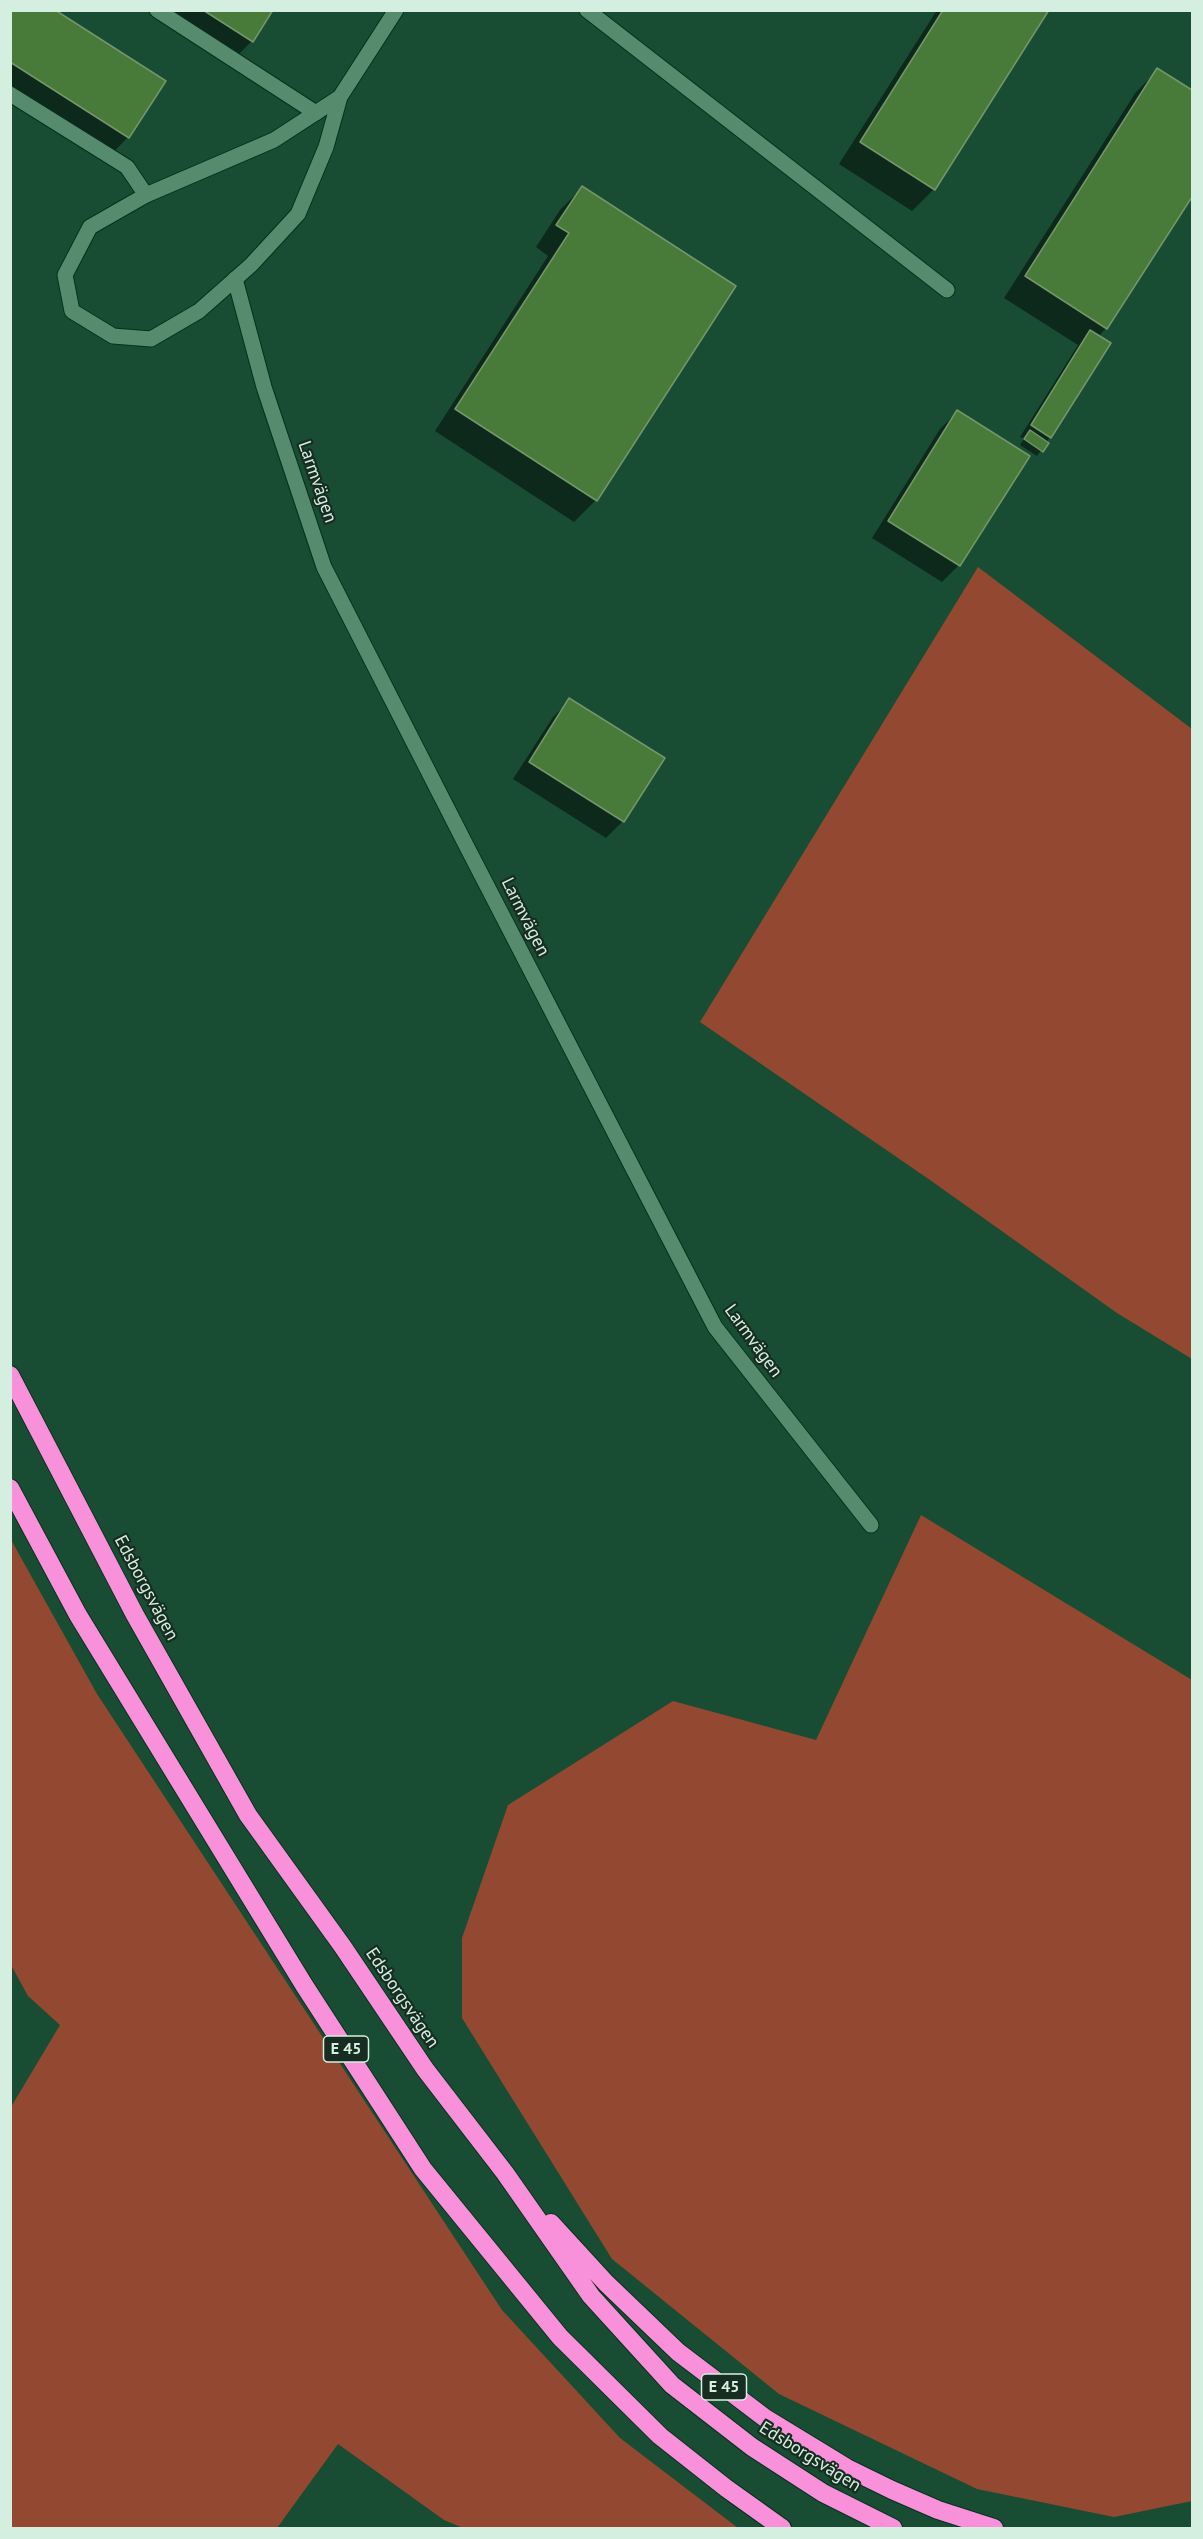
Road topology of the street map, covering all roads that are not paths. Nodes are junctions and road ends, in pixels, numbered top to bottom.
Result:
1 (157, 10) edge
2 (396, 10) edge
3 (587, 10) edge
4 (10, 94) edge
5 (339, 97) junction
6 (316, 113) junction
7 (146, 195) junction
8 (235, 279) junction
9 (947, 290) dead end
10 (10, 1375) edge
11 (10, 1488) edge
12 (871, 1525) dead end
13 (505, 2173) junction
14 (782, 2529) edge
15 (893, 2529) edge
16 (994, 2529) edge

1 - 6 street
2 - 5 street
3 - 9 street
4 - 7 street
5 - 6 street
5 - 8 street
6 - 7 street
7 - 8 street
8 - 12 street, Larmvägen
10 - 13 highway, Edsborgsvägen / E 45
11 - 14 highway, E 45
13 - 15 highway, Edsborgsvägen / E 45
13 - 16 highway, E 45

